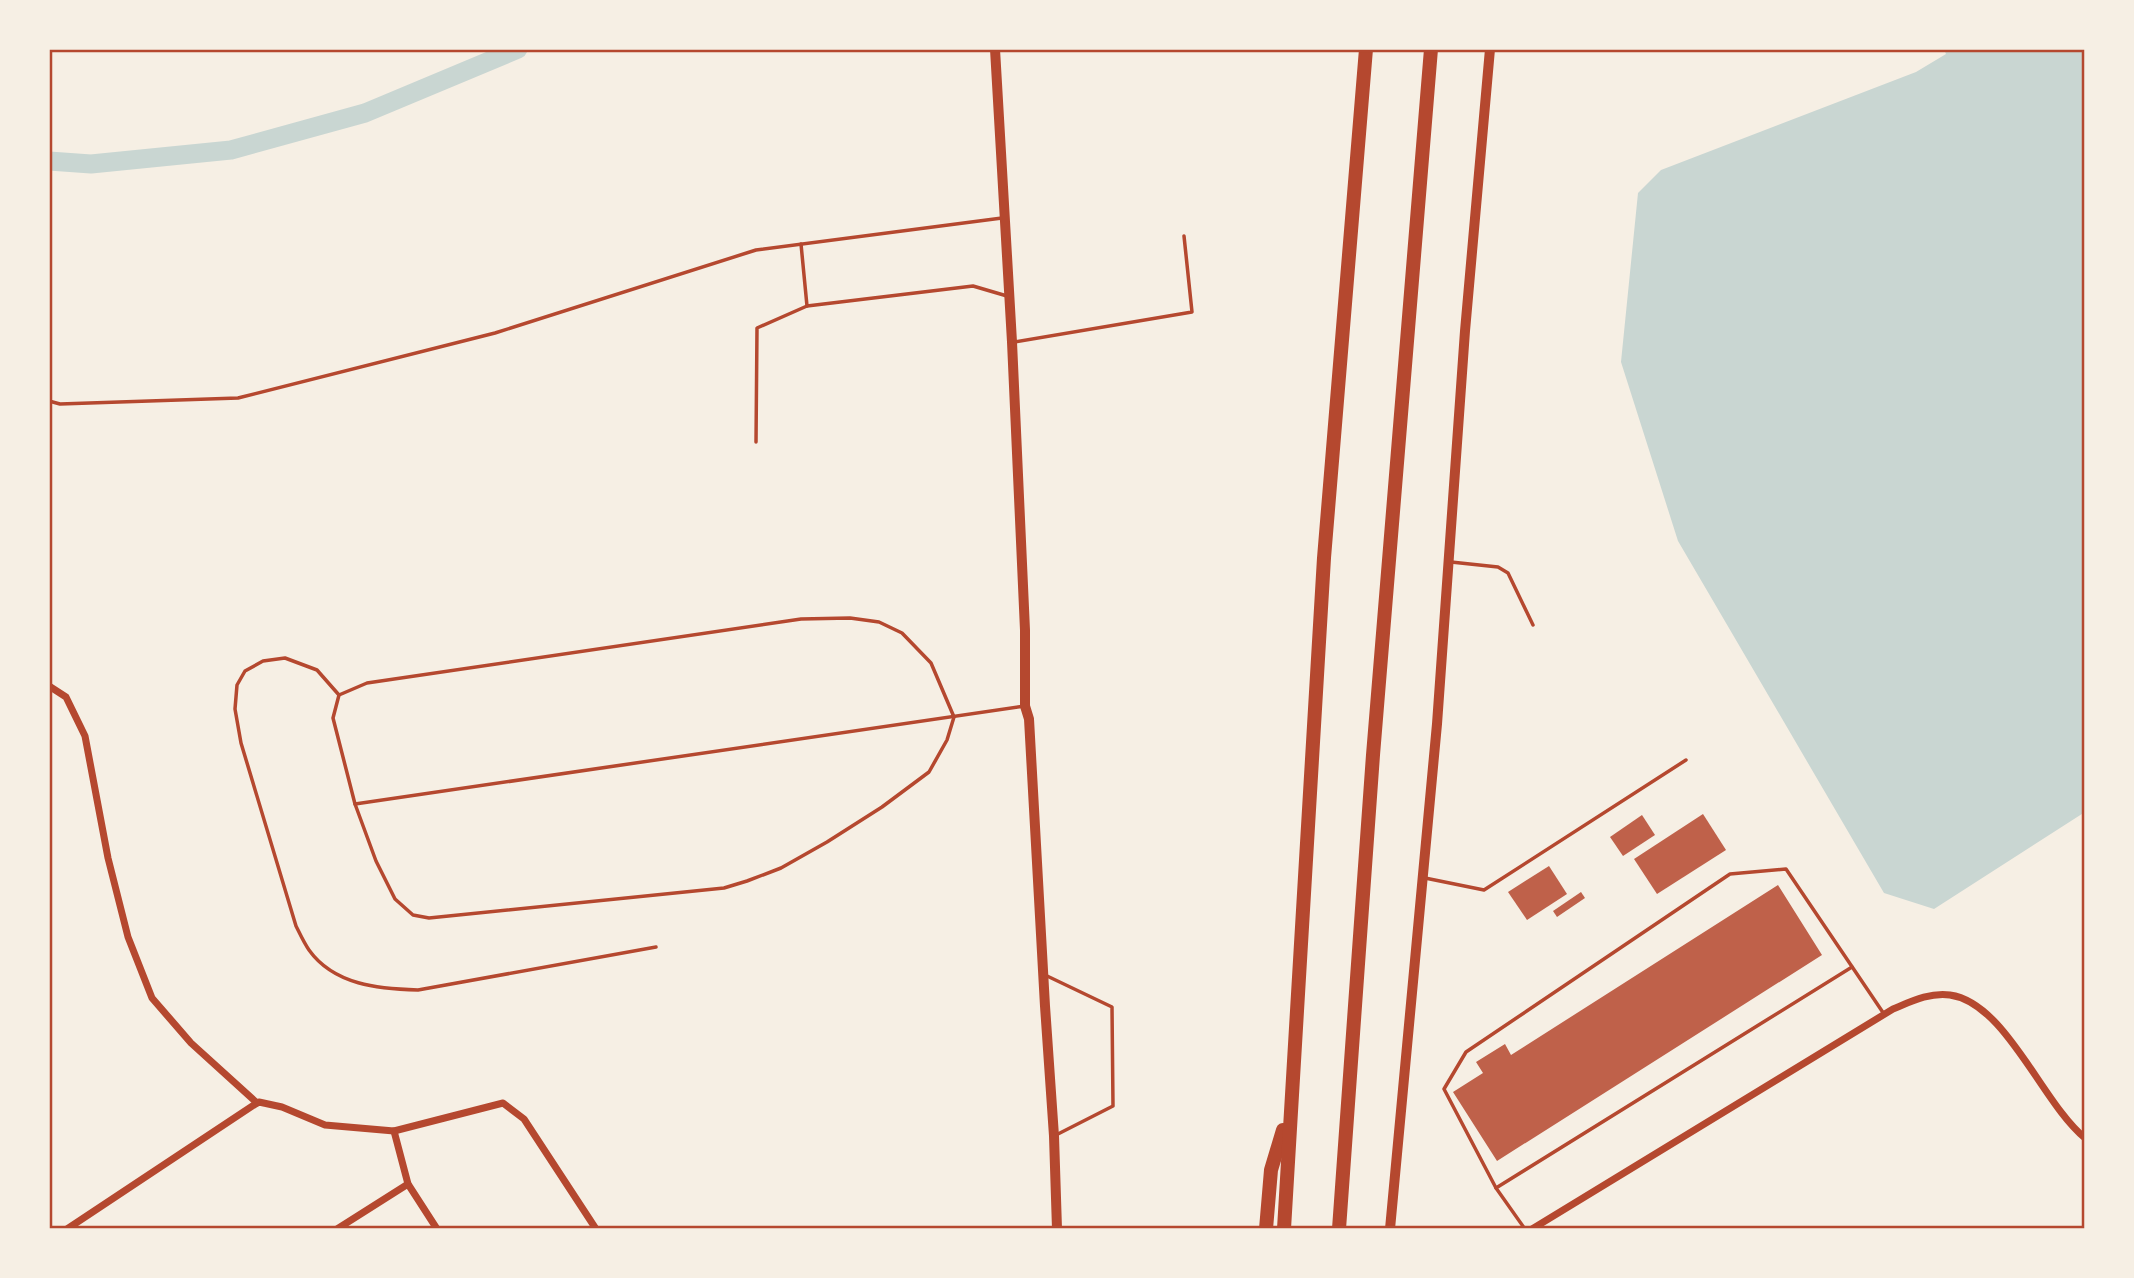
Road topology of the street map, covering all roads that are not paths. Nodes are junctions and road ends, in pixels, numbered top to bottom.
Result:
1 (995, 49) edge
2 (1366, 49) edge
3 (1431, 49) edge
4 (1490, 49) edge
5 (1004, 218) junction
6 (1184, 236) dead end
7 (801, 244) junction
8 (1009, 296) junction
9 (807, 306) junction
10 (1012, 342) junction
11 (49, 401) edge
12 (756, 442) dead end
13 (1448, 561) junction
14 (1532, 625) dead end
15 (49, 686) edge
16 (339, 695) junction
17 (1025, 706) junction
18 (954, 717) junction
19 (1686, 760) dead end
20 (355, 804) junction
21 (1423, 877) junction
22 (656, 947) dead end
23 (1852, 967) junction
24 (1043, 974) junction
25 (1884, 1014) junction
26 (257, 1103) junction
27 (1290, 1109) junction
28 (394, 1131) junction
29 (1055, 1136) junction
30 (2085, 1138) edge
31 (408, 1184) junction
32 (1496, 1188) junction
33 (1343, 1197) junction
34 (1535, 1228) edge
35 (67, 1229) edge
36 (337, 1229) edge
37 (437, 1229) edge
38 (596, 1229) edge
39 (1057, 1229) edge
40 (1266, 1229) edge
41 (1283, 1229) edge
42 (1339, 1229) edge
43 (1346, 1229) edge
44 (1390, 1229) edge
45 (1525, 1229) edge

1 - 5 street
2 - 27 highway
3 - 33 highway
4 - 13 street
5 - 7 lane
5 - 8 street
6 - 10 lane
7 - 9 lane
7 - 11 lane
8 - 9 lane
8 - 10 street
9 - 12 lane
10 - 17 street
13 - 14 lane
13 - 21 street
15 - 26 street
16 - 18 lane
16 - 20 lane
16 - 22 lane
17 - 18 lane
17 - 24 street
18 - 20 lane
18 - 20 lane
19 - 21 lane
21 - 44 street
23 - 25 lane
23 - 32 lane
23 - 32 lane
24 - 29 street
24 - 29 lane
25 - 30 street
25 - 34 street
26 - 28 street
26 - 35 street
27 - 40 highway
27 - 41 highway
28 - 31 street
28 - 38 street
29 - 39 street
31 - 36 street
31 - 37 street
32 - 45 lane
33 - 42 highway
33 - 43 highway

